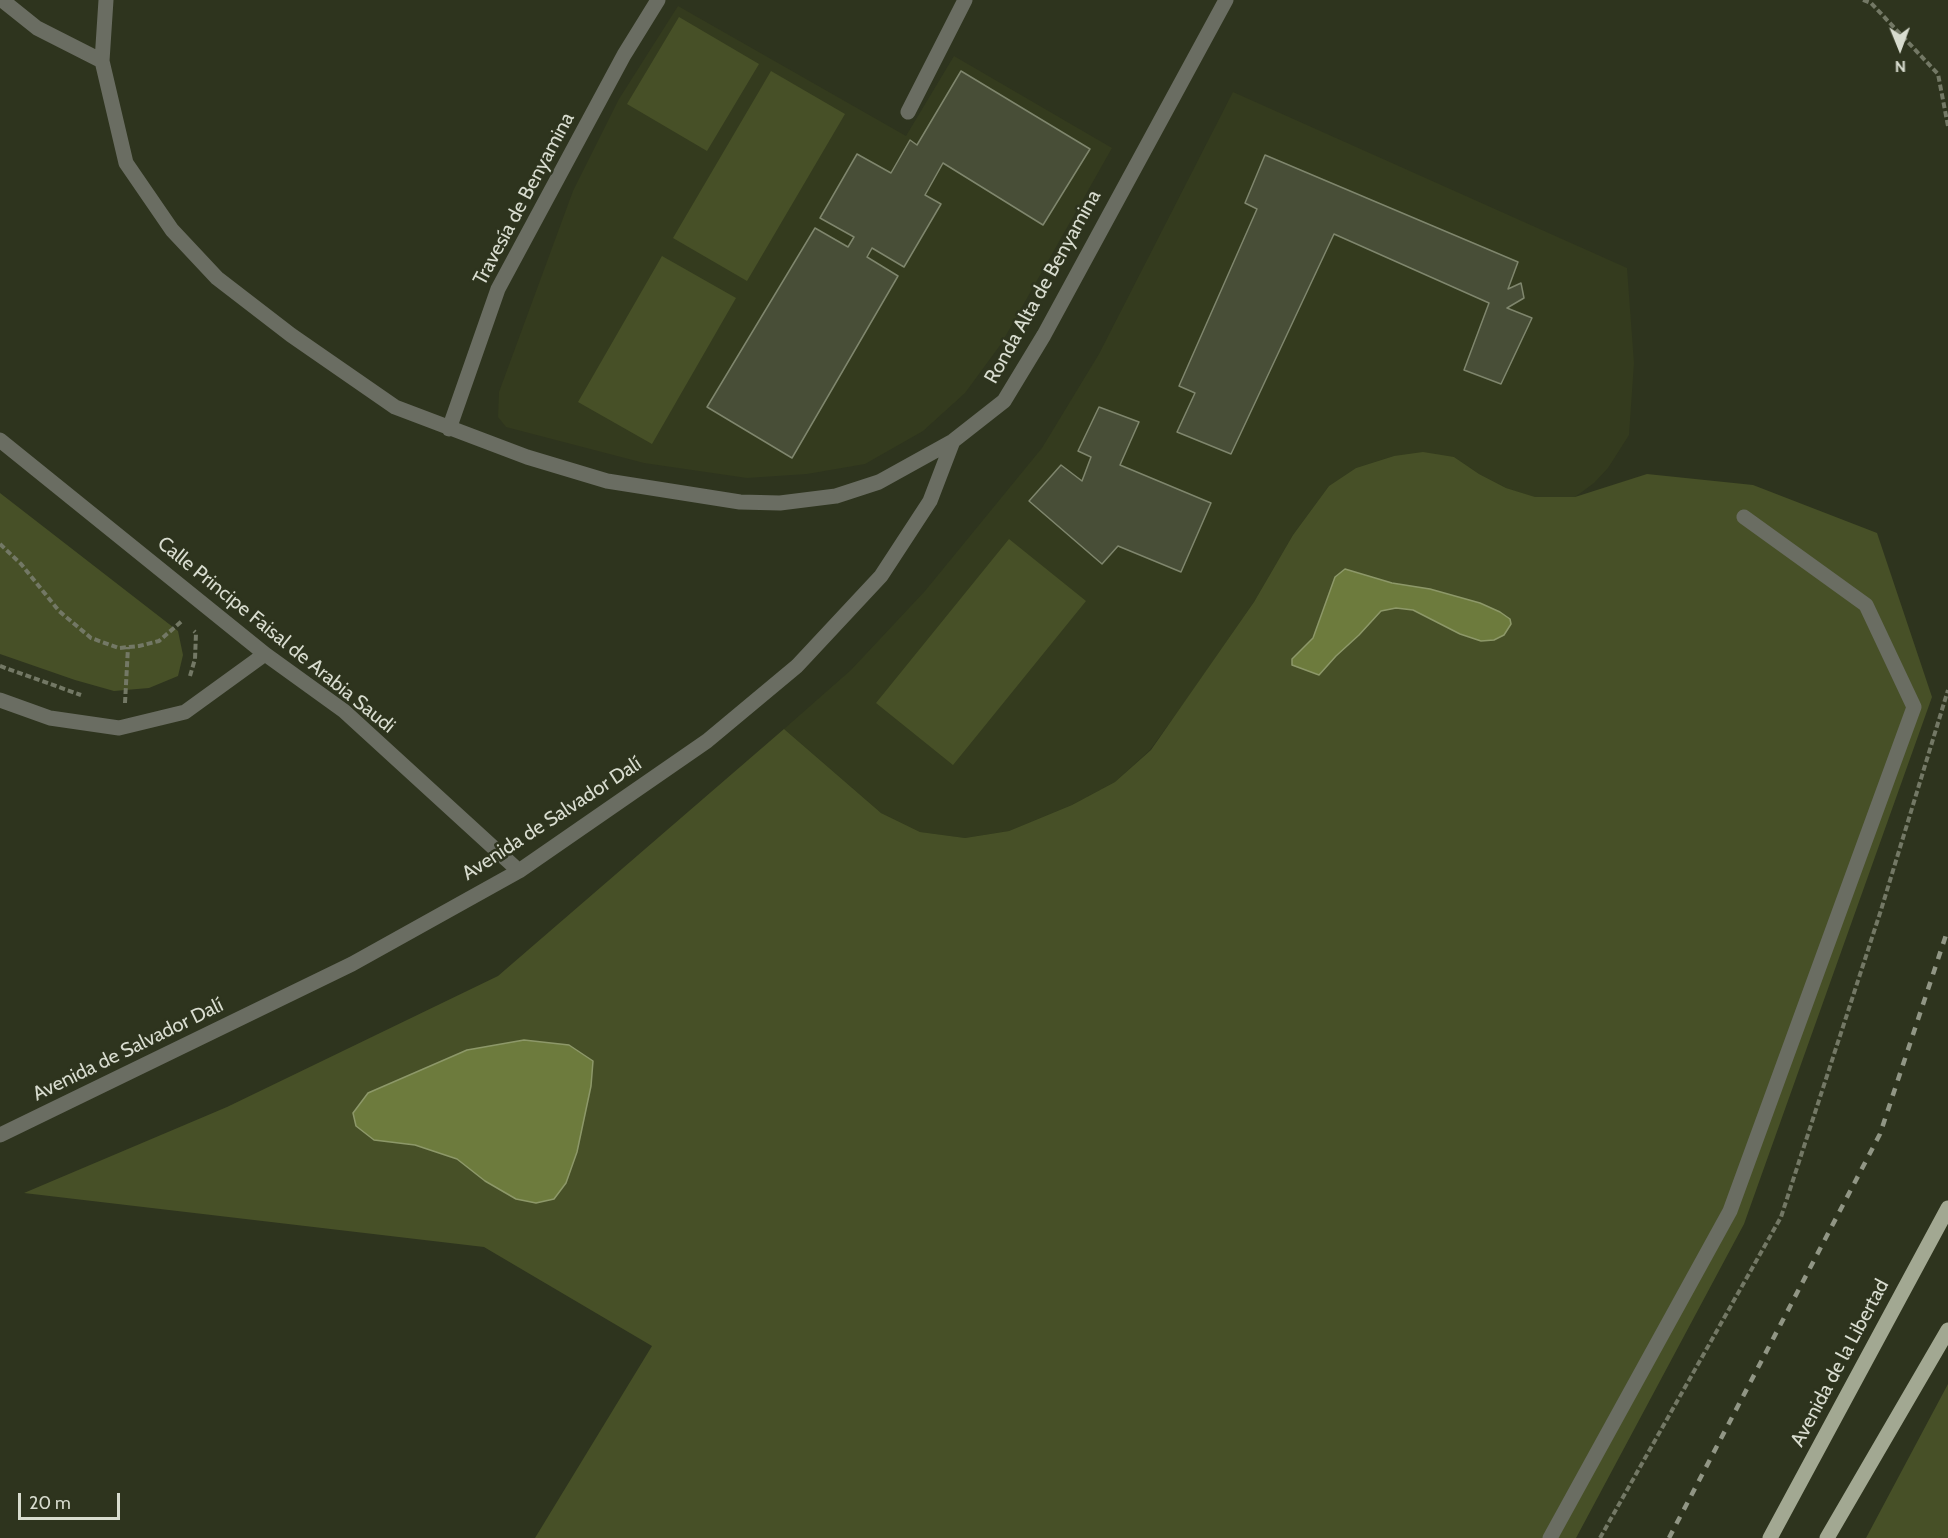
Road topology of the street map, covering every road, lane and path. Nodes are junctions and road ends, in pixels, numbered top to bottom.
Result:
1 (2, 0) edge
2 (106, 0) edge
3 (658, 0) edge
4 (965, 0) edge
5 (1226, 0) edge
6 (1863, 0) edge
7 (1870, 1) edge
8 (102, 61) junction
9 (908, 112) dead end
10 (1948, 126) edge
11 (449, 429) junction
12 (0, 440) edge
13 (953, 441) junction
14 (1744, 518) dead end
15 (0, 544) edge
16 (176, 611) dead end
17 (184, 619) junction
18 (128, 647) junction
19 (265, 654) junction
20 (0, 666) edge
21 (189, 680) dead end
22 (1948, 690) edge
23 (89, 698) dead end
24 (0, 700) edge
25 (117, 703) dead end
26 (519, 871) junction
27 (0, 1135) edge
28 (1948, 1208) edge
29 (1948, 1330) edge
30 (1550, 1538) edge
31 (1600, 1538) edge
32 (1770, 1538) edge
33 (1827, 1538) edge

1 - 8 street
2 - 8 street, Ronda Alta de Benyamina
3 - 11 street, Travesía de Benyamina
4 - 9 street
5 - 13 street, Ronda Alta de Benyamina
6 - 7 path
7 - 10 path
8 - 11 street, Ronda Alta de Benyamina
11 - 13 street, Ronda Alta de Benyamina
12 - 19 street, Calle Principe Faisal de Arabia Saudi
13 - 26 street, Avenida de Salvador Dalí
14 - 30 street
15 - 18 path
16 - 17 path
17 - 18 path
17 - 21 path
18 - 25 path
19 - 24 street
19 - 26 street, Calle Principe Faisal de Arabia Saudi
20 - 23 path
22 - 31 path
26 - 27 street, Avenida de Salvador Dalí
28 - 32 main road, Avenida de la Libertad
29 - 33 main road

